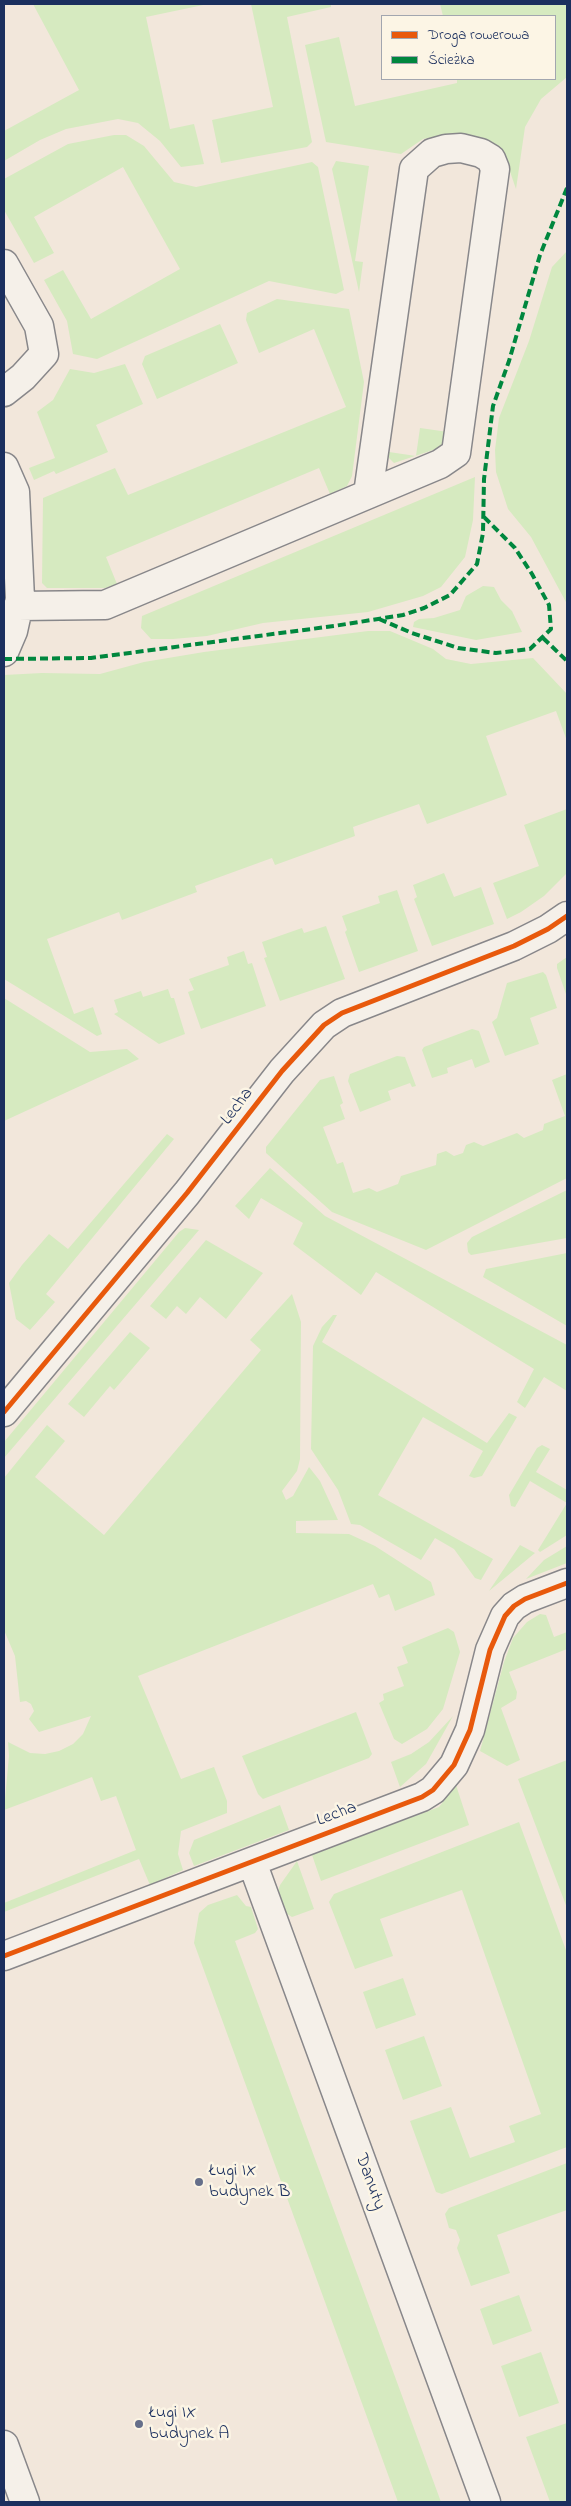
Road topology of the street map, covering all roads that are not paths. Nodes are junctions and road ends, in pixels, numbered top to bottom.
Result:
1 (4, 264) edge
2 (4, 392) edge
3 (4, 467) edge
4 (368, 494) junction
5 (11, 630) edge
6 (567, 916) edge
7 (4, 1412) edge
8 (567, 1583) edge
9 (252, 1862) junction
10 (4, 1956) edge
11 (4, 2445) edge
12 (26, 2502) edge
13 (486, 2502) edge

1 - 2 street
3 - 5 street
4 - 4 street
4 - 5 street
6 - 7 street, Lecha
8 - 9 street, Lecha
9 - 10 street, Lecha
9 - 13 street, Danuty
11 - 12 street

